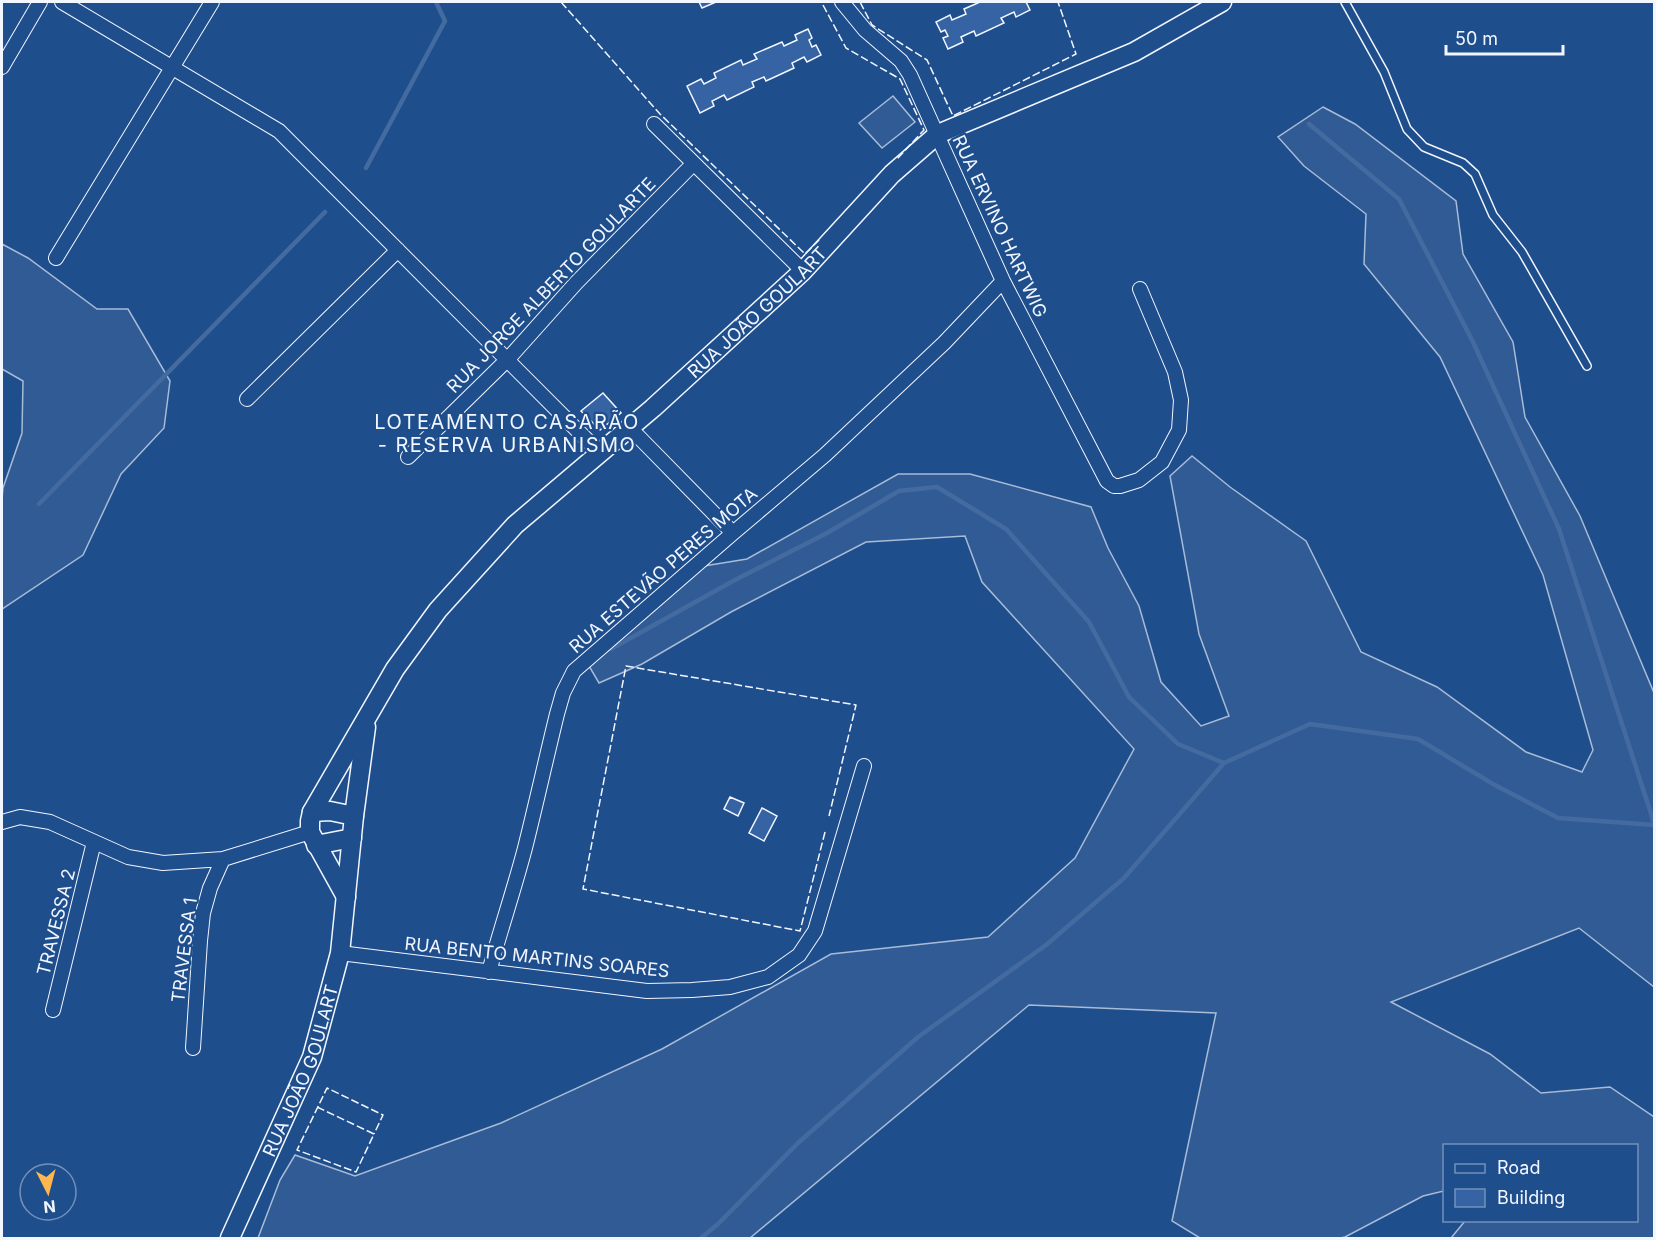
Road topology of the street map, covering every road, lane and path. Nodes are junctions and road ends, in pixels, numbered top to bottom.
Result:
1 (40, 2) edge
2 (62, 2) edge
3 (212, 2) edge
4 (842, 2) edge
5 (1222, 2) edge
6 (1345, 2) edge
7 (2, 67) edge
8 (172, 68) junction
9 (654, 124) dead end
10 (938, 134) junction
11 (693, 164) junction
12 (398, 250) junction
13 (56, 258) dead end
14 (803, 271) junction
15 (1003, 281) junction
16 (1140, 289) dead end
17 (508, 359) junction
18 (1587, 366) dead end
19 (247, 399) dead end
20 (630, 428) junction
21 (600, 453) junction
22 (408, 457) dead end
23 (733, 533) junction
24 (367, 719) junction
25 (864, 766) dead end
26 (312, 812) junction
27 (354, 816) junction
28 (2, 822) edge
29 (351, 838) junction
30 (313, 839) junction
31 (94, 842) junction
32 (223, 859) junction
33 (346, 897) junction
34 (340, 953) junction
35 (489, 972) junction
36 (53, 1010) dead end
37 (193, 1048) dead end
38 (230, 1239) edge

1 - 7 street
2 - 8 street
3 - 8 street
4 - 10 street, RUA ERVINO HARTWIG
5 - 10 street, RUA JOÃO GOULART
6 - 18 lane
8 - 12 street
8 - 13 street
9 - 11 street
10 - 14 street, RUA JOÃO GOULART
10 - 15 street, RUA ERVINO HARTWIG
11 - 14 street
11 - 17 street, RUA JORGE ALBERTO GOULARTE
12 - 17 street
12 - 19 street
14 - 20 street, RUA JOÃO GOULART
15 - 16 street, RUA ERVINO HARTWIG
15 - 23 street, RUA ESTEVÃO PERES MOTA
17 - 21 street
17 - 22 street, RUA JORGE ALBERTO GOULARTE
20 - 21 street, RUA JOÃO GOULART
20 - 23 street
21 - 24 street, RUA JOÃO GOULART
23 - 35 street, RUA ESTEVÃO PERES MOTA
24 - 26 street, RUA JOÃO GOULART
24 - 27 street, RUA JOÃO GOULART
25 - 35 street, RUA BENTO MARTINS SOARES
26 - 27 street
26 - 30 street, RUA JOÃO GOULART
27 - 29 street, RUA JOÃO GOULART
28 - 31 street
29 - 30 street
29 - 33 street, RUA JOÃO GOULART
30 - 32 street
30 - 33 street
31 - 32 street
31 - 36 street, TRAVESSA 2
32 - 37 street, TRAVESSA 1
33 - 34 street, RUA JOÃO GOULART
34 - 35 street, RUA BENTO MARTINS SOARES
34 - 38 street, RUA JOÃO GOULART

